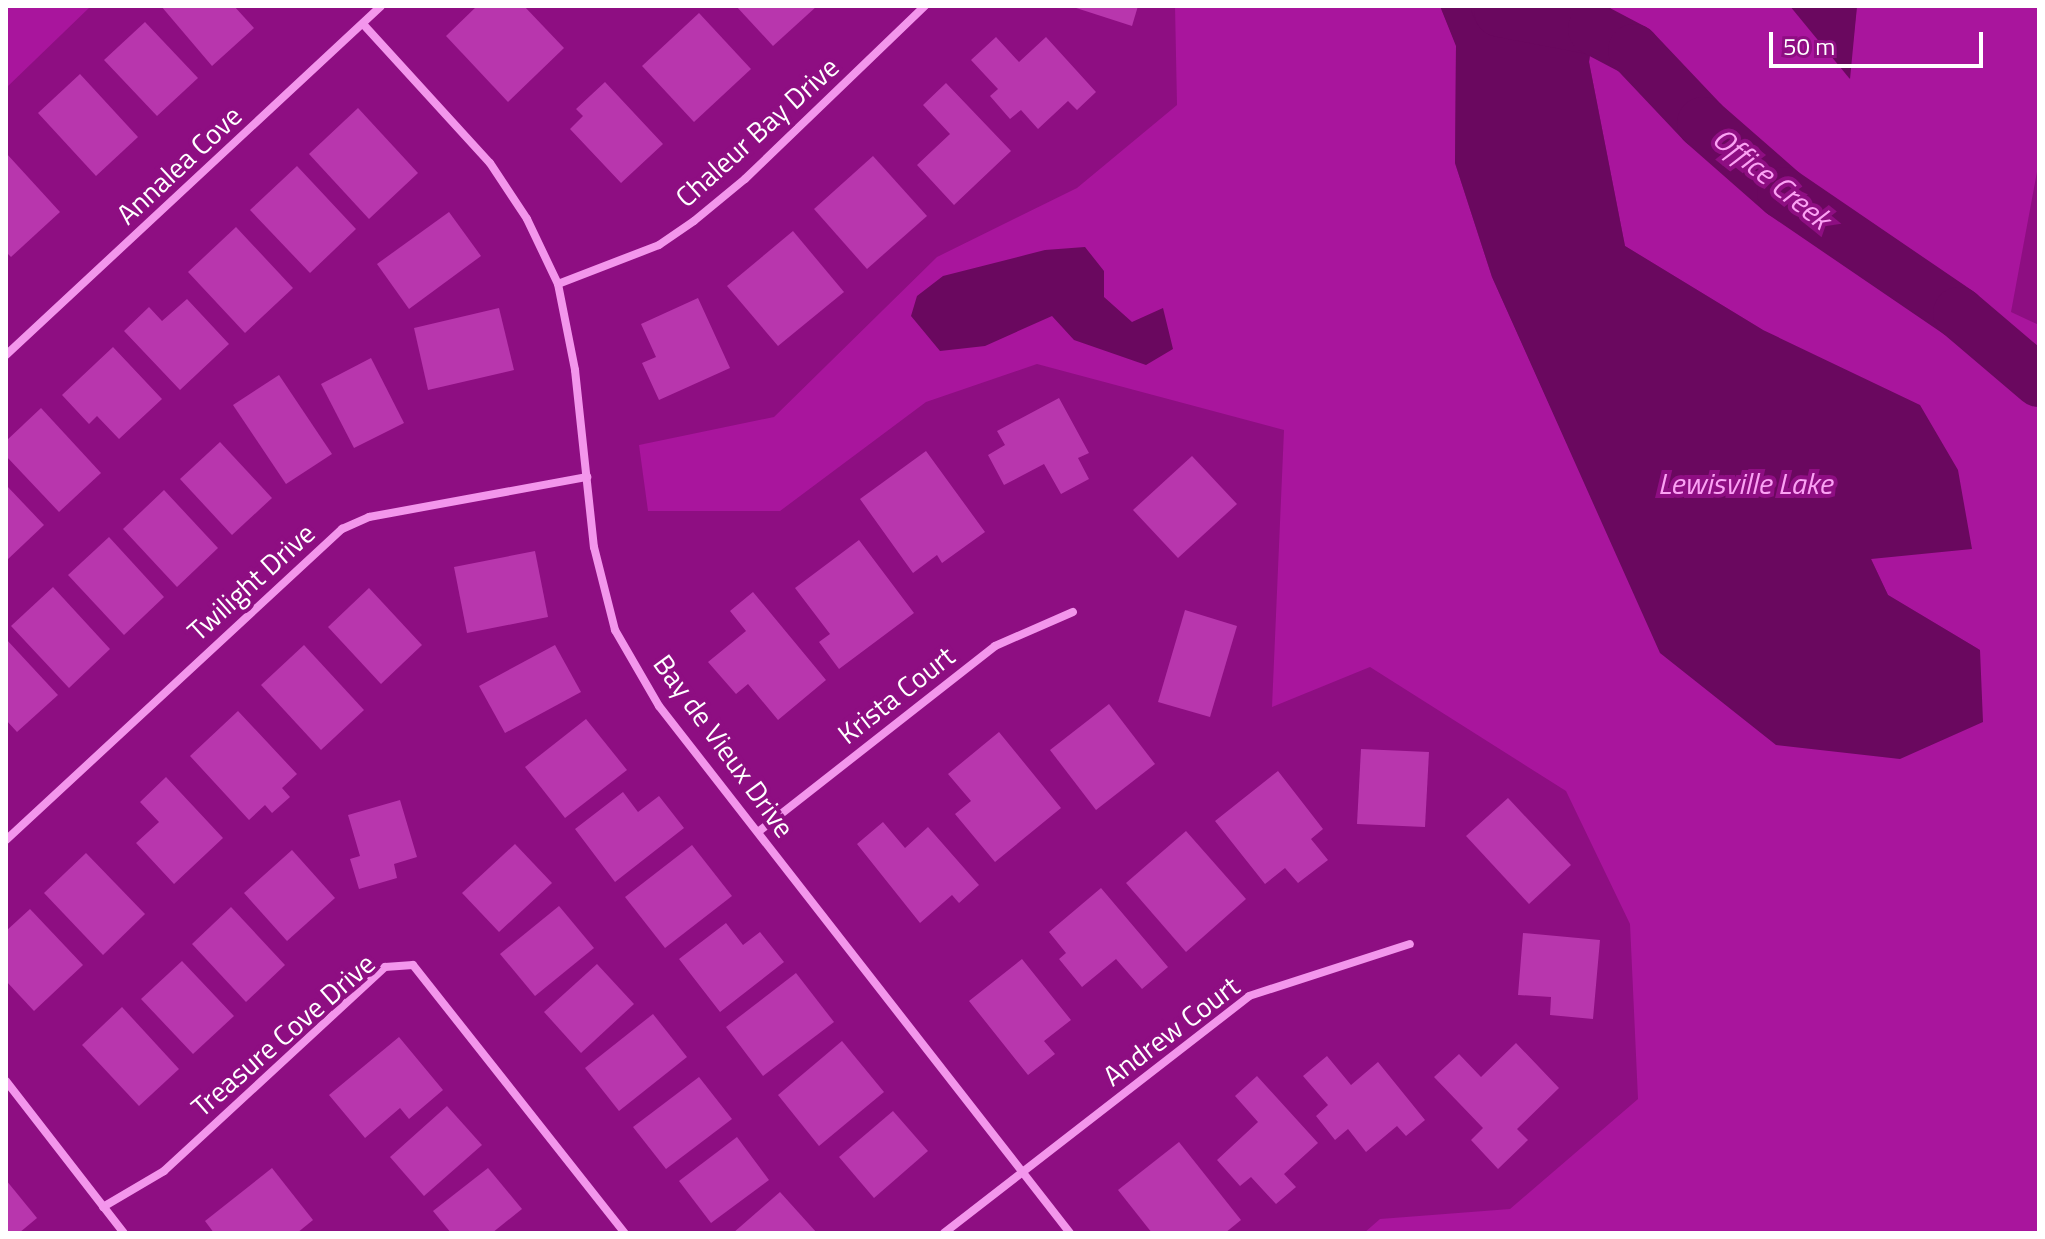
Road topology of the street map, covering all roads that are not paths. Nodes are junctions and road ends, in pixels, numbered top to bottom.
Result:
1 (381, 6) edge
2 (925, 6) edge
3 (363, 24) junction
4 (558, 284) junction
5 (6, 355) edge
6 (587, 477) junction
7 (1073, 612) dead end
8 (758, 832) junction
9 (6, 840) edge
10 (1410, 944) dead end
11 (6, 1081) edge
12 (1022, 1174) junction
13 (103, 1207) junction
14 (124, 1233) edge
15 (625, 1233) edge
16 (944, 1233) edge
17 (1070, 1233) edge

1 - 3 street, Annalea Cove
2 - 4 street, Chaleur Bay Drive
3 - 4 street, Bay de Vieux Drive
3 - 5 street, Annalea Cove
4 - 6 street, Bay de Vieux Drive
6 - 8 street, Bay de Vieux Drive
6 - 9 street, Twilight Drive
7 - 8 street, Krista Court
8 - 12 street, Bay de Vieux Drive
10 - 12 street, Andrew Court
11 - 13 street
12 - 16 street, Andrew Court
12 - 17 street, Bay de Vieux Drive
13 - 14 street
13 - 15 street, Treasure Cove Drive

